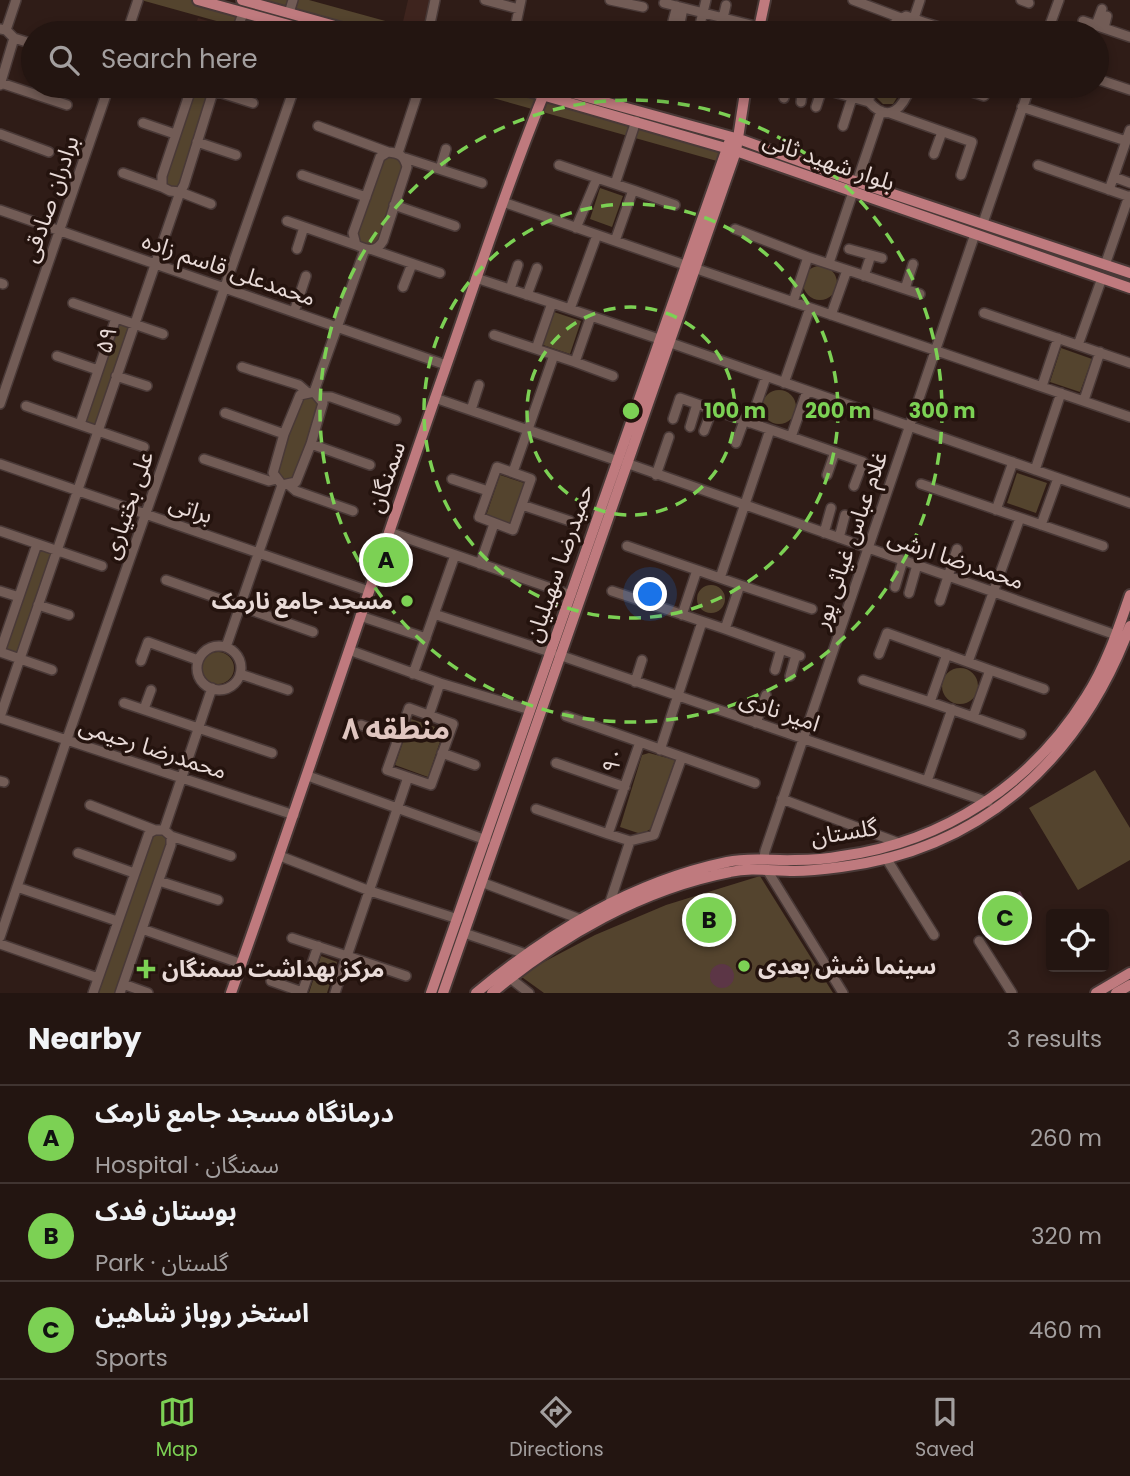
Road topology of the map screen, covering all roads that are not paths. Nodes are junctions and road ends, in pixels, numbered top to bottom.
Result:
1 (16, 0) edge
2 (138, 0) edge
3 (198, 0) edge
4 (242, 0) edge
5 (293, 0) edge
6 (435, 0) edge
7 (485, 0) edge
8 (610, 0) edge
9 (706, 0) edge
10 (765, 0) edge
11 (854, 0) edge
12 (920, 0) edge
13 (1059, 0) edge
14 (664, 3) dead end
15 (520, 5) edge
16 (680, 5) edge
17 (726, 5) dead end
18 (643, 7) dead end
19 (1105, 12) dead end
20 (243, 13) junction
21 (703, 13) junction
22 (723, 18) junction
23 (901, 18) junction
24 (288, 19) junction
25 (919, 20) junction
26 (131, 21) edge
27 (240, 21) edge
28 (290, 21) edge
29 (298, 21) edge
30 (431, 21) edge
31 (701, 21) edge
32 (732, 21) edge
33 (760, 21) edge
34 (898, 21) edge
35 (922, 21) edge
36 (1051, 21) edge
37 (1102, 21) edge
38 (3, 29) edge
39 (1109, 30) edge
40 (1130, 37) edge
41 (14, 38) junction
42 (21, 40) edge
43 (1109, 83) edge
44 (0, 84) edge
45 (1130, 90) edge
46 (21, 91) edge
47 (45, 98) edge
48 (105, 98) edge
49 (188, 98) edge
50 (211, 98) edge
51 (239, 98) edge
52 (291, 98) edge
53 (416, 98) edge
54 (542, 98) edge
55 (571, 98) edge
56 (586, 98) edge
57 (605, 98) edge
58 (744, 98) edge
59 (802, 98) edge
60 (816, 98) edge
61 (852, 98) joint
62 (869, 98) edge
63 (906, 98) edge
64 (1025, 98) edge
65 (604, 102) junction
66 (801, 102) dead end
67 (869, 102) junction
68 (253, 103) dead end
69 (67, 105) dead end
70 (816, 107) dead end
71 (1022, 107) junction
72 (885, 112) junction
73 (636, 121) junction
74 (143, 123) dead end
75 (318, 126) dead end
76 (843, 126) dead end
77 (1130, 130) edge
78 (942, 132) junction
79 (0, 134) edge
80 (176, 134) junction
81 (1126, 141) junction
82 (197, 142) junction
83 (734, 144) junction
84 (446, 149) dead end
85 (49, 152) dead end
86 (934, 153) dead end
87 (397, 154) junction
88 (236, 155) dead end
89 (559, 165) dead end
90 (1038, 165) dead end
91 (440, 169) junction
92 (123, 173) dead end
93 (302, 175) dead end
94 (961, 175) dead end
95 (1114, 177) junction
96 (597, 178) junction
97 (482, 183) dead end
98 (1130, 183) edge
99 (615, 184) junction
100 (162, 187) junction
101 (855, 187) junction
102 (633, 190) junction
103 (1110, 190) junction
104 (180, 192) junction
105 (1129, 196) edge
106 (366, 197) junction
107 (503, 202) junction
108 (211, 204) dead end
109 (394, 205) junction
110 (675, 205) dead end
111 (0, 210) edge
112 (287, 220) dead end
113 (983, 223) junction
114 (455, 226) dead end
115 (304, 227) junction
116 (576, 228) junction
117 (735, 229) dead end
118 (59, 231) junction
119 (975, 234) junction
120 (597, 235) junction
121 (615, 241) junction
122 (364, 248) junction
123 (297, 249) dead end
124 (849, 249) dead end
125 (871, 256) junction
126 (808, 257) junction
127 (882, 258) dead end
128 (829, 263) junction
129 (156, 264) junction
130 (412, 264) junction
131 (913, 264) dead end
132 (518, 265) dead end
133 (1105, 265) junction
134 (689, 266) junction
135 (537, 268) dead end
136 (847, 270) junction
137 (440, 273) dead end
138 (1130, 273) edge
139 (306, 276) dead end
140 (864, 276) junction
141 (476, 278) junction
142 (1101, 278) junction
143 (403, 287) dead end
144 (225, 288) junction
145 (1130, 288) edge
146 (510, 289) junction
147 (905, 289) junction
148 (920, 294) dead end
149 (527, 295) junction
150 (793, 302) junction
151 (73, 303) dead end
152 (552, 303) junction
153 (810, 308) junction
154 (570, 309) junction
155 (294, 312) junction
156 (984, 313) dead end
157 (831, 315) junction
158 (591, 316) junction
159 (116, 318) junction
160 (134, 324) junction
161 (337, 327) junction
162 (163, 334) dead end
163 (494, 335) dead end
164 (1058, 338) junction
165 (663, 341) junction
166 (1078, 345) junction
167 (536, 349) junction
168 (935, 349) junction
169 (1100, 352) junction
170 (554, 355) junction
171 (57, 356) dead end
172 (575, 362) junction
173 (1130, 363) edge
174 (446, 365) junction
175 (242, 367) dead end
176 (98, 370) junction
177 (116, 376) junction
178 (613, 376) dead end
179 (766, 377) junction
180 (784, 383) junction
181 (479, 385) dead end
182 (147, 386) dead end
183 (1042, 386) junction
184 (807, 391) junction
185 (1061, 393) junction
186 (314, 394) junction
187 (435, 398) junction
188 (1084, 400) junction
189 (0, 404) edge
190 (697, 404) junction
191 (26, 406) dead end
192 (471, 410) junction
193 (712, 410) junction
194 (225, 413) dead end
195 (1130, 417) edge
196 (673, 419) dead end
197 (396, 420) dead end
198 (747, 422) junction
199 (80, 424) junction
200 (690, 426) dead end
201 (909, 426) junction
202 (770, 429) junction
203 (98, 430) junction
204 (528, 430) junction
205 (704, 431) dead end
206 (284, 434) junction
207 (669, 437) dead end
208 (791, 437) junction
209 (736, 443) dead end
210 (311, 444) junction
211 (144, 447) dead end
212 (835, 452) junction
213 (204, 459) dead end
214 (622, 462) junction
215 (1013, 462) junction
216 (0, 464) edge
217 (370, 465) dead end
218 (1035, 470) junction
219 (513, 472) junction
220 (656, 475) junction
221 (827, 475) dead end
222 (1058, 478) junction
223 (452, 479) dead end
224 (282, 483) junction
225 (921, 484) dead end
226 (854, 486) dead end
227 (77, 491) junction
228 (488, 491) junction
229 (1130, 503) edge
230 (522, 505) junction
231 (745, 506) junction
232 (831, 508) dead end
233 (996, 510) junction
234 (353, 511) dead end
235 (146, 514) junction
236 (845, 515) dead end
237 (1020, 518) junction
238 (570, 521) dead end
239 (494, 524) junction
240 (1041, 525) junction
241 (0, 531) edge
242 (389, 532) junction
243 (824, 533) junction
244 (839, 538) junction
245 (37, 544) junction
246 (627, 546) dead end
247 (1103, 546) dead end
248 (867, 548) junction
249 (957, 549) dead end
250 (57, 551) junction
251 (258, 553) junction
252 (455, 555) junction
253 (903, 560) junction
254 (480, 564) junction
255 (917, 565) junction
256 (102, 566) dead end
257 (697, 570) junction
258 (949, 576) junction
259 (720, 578) junction
260 (166, 580) dead end
261 (740, 585) junction
262 (895, 587) dead end
263 (0, 591) edge
264 (369, 591) junction
265 (612, 591) dead end
266 (993, 592) junction
267 (909, 593) dead end
268 (1130, 595) edge
269 (575, 596) junction
270 (19, 597) junction
271 (940, 601) dead end
272 (38, 605) junction
273 (240, 606) junction
274 (811, 609) dead end
275 (434, 614) junction
276 (69, 615) dead end
277 (682, 615) junction
278 (360, 616) junction
279 (702, 622) junction
280 (725, 629) junction
281 (313, 632) dead end
282 (1127, 633) edge
283 (426, 638) junction
284 (226, 647) junction
285 (781, 649) junction
286 (349, 650) junction
287 (0, 652) edge
288 (555, 654) junction
289 (879, 654) dead end
290 (947, 654) junction
291 (20, 659) junction
292 (198, 660) junction
293 (642, 660) dead end
294 (141, 662) dead end
295 (968, 662) junction
296 (52, 670) dead end
297 (775, 670) dead end
298 (990, 670) junction
299 (240, 674) junction
300 (413, 674) junction
301 (790, 676) dead end
302 (863, 680) dead end
303 (635, 682) junction
304 (440, 683) junction
305 (212, 688) junction
306 (1044, 689) dead end
307 (151, 690) dead end
308 (288, 690) dead end
309 (766, 695) dead end
310 (677, 696) junction
311 (930, 702) junction
312 (124, 703) dead end
313 (144, 709) junction
314 (952, 709) junction
315 (535, 712) junction
316 (429, 715) junction
317 (566, 716) dead end
318 (0, 717) edge
319 (973, 717) junction
320 (756, 723) junction
321 (361, 725) dead end
322 (199, 728) junction
323 (1021, 734) dead end
324 (398, 738) junction
325 (67, 739) junction
326 (803, 739) junction
327 (640, 742) junction
328 (660, 750) junction
329 (272, 753) dead end
330 (442, 753) junction
331 (682, 757) junction
332 (556, 763) dead end
333 (475, 765) dead end
334 (308, 776) junction
335 (408, 777) junction
336 (182, 778) junction
337 (927, 781) junction
338 (755, 783) dead end
339 (625, 787) junction
340 (782, 799) junction
341 (988, 802) junction
342 (90, 805) dead end
343 (398, 808) junction
344 (536, 809) dead end
345 (294, 815) junction
346 (163, 832) junction
347 (608, 834) junction
348 (630, 841) junction
349 (490, 842) junction
350 (899, 843) junction
351 (78, 853) dead end
352 (231, 856) dead end
353 (280, 856) junction
354 (764, 858) junction
355 (886, 858) junction
356 (767, 870) junction
357 (134, 873) junction
358 (477, 880) junction
359 (159, 881) junction
360 (17, 887) junction
361 (370, 891) junction
362 (218, 900) dead end
363 (610, 902) junction
364 (4, 911) edge
365 (580, 919) junction
366 (117, 921) junction
367 (461, 926) junction
368 (142, 929) junction
369 (934, 935) dead end
370 (0, 937) edge
371 (292, 938) dead end
372 (979, 941) dead end
373 (0, 944) edge
374 (318, 946) junction
375 (526, 954) junction
376 (347, 956) junction
377 (242, 964) junction
378 (1130, 972) edge
379 (405, 976) dead end
380 (98, 978) junction
381 (510, 978) junction
382 (271, 981) dead end
383 (1130, 985) edge
384 (121, 989) edge
385 (302, 992) edge
386 (93, 993) edge
387 (148, 993) edge
388 (231, 993) edge
389 (335, 993) edge
390 (432, 993) edge
391 (443, 993) edge
392 (476, 993) edge
393 (492, 993) edge
394 (528, 993) edge
395 (843, 993) edge
396 (1012, 993) edge
397 (1096, 993) edge
398 (1116, 993) edge

1 - 38 street
2 - 26 street
3 - 20 main road
4 - 24 main road
5 - 24 street
6 - 30 street
7 - 15 street
8 - 18 street
9 - 21 street
10 - 33 main road
11 - 23 street
12 - 25 street
13 - 36 street
14 - 16 street
16 - 21 street
17 - 22 street
19 - 37 street
20 - 24 main road
20 - 27 street
21 - 22 street
21 - 31 street
22 - 32 street
23 - 25 street
23 - 34 street
24 - 28 main road
24 - 29 main road
25 - 35 street
38 - 41 street
39 - 40 street
41 - 42 street
41 - 44 street
43 - 45 street
44 - 46 street
47 - 69 street
48 - 118 street, برادران صادقی
49 - 80 street
50 - 82 street
51 - 68 street
52 - 144 street, علی بختیاری
53 - 87 street
54 - 107 main road, سمنگان
55 - 73 main road, بلوار شهید ثانی
56 - 65 main road, بلوار شهید ثانی
57 - 65 street
58 - 83 main road, حمیدرضا سهیلیان
59 - 66 street
60 - 70 street
61 - 67 street
61 - 76 street
62 - 67 street
63 - 72 street
64 - 71 street
65 - 83 main road, بلوار شهید ثانی
67 - 72 street
71 - 81 street
71 - 113 street
72 - 78 street
72 - 101 street
73 - 83 main road, بلوار شهید ثانی
73 - 99 street
74 - 80 street
75 - 87 street
77 - 81 street
78 - 86 street
78 - 94 street
79 - 85 street
80 - 100 street
81 - 95 street
82 - 88 street
82 - 104 street
83 - 101 main road, بلوار شهید ثانی
83 - 134 main road, حمیدرضا سهیلیان
84 - 91 street
87 - 91 street
87 - 106 street
87 - 109 street
89 - 96 street
90 - 103 street
91 - 97 street
92 - 100 street
93 - 106 street
95 - 98 street
95 - 103 street
96 - 99 street
96 - 116 street
99 - 102 street
100 - 104 street
101 - 113 main road, بلوار شهید ثانی
101 - 119 main road, بلوار شهید ثانی
101 - 128 street
102 - 110 street
102 - 121 street
103 - 105 street
104 - 108 street
104 - 129 street
105 - 133 street
106 - 122 street
107 - 116 street
107 - 141 main road, سمنگان
109 - 114 street
109 - 122 street
111 - 118 street, محمدعلی قاسم زاده
112 - 115 street
113 - 119 main road
113 - 133 main road, بلوار شهید ثانی
115 - 122 street
115 - 123 street
116 - 120 street
117 - 126 street
118 - 129 street, محمدعلی قاسم زاده
118 - 189 street, برادران صادقی
119 - 142 main road, بلوار شهید ثانی
119 - 168 street, غلام عباس غیاثی ‌پور
120 - 121 street
120 - 154 street
121 - 134 street
122 - 130 street
122 - 161 street
124 - 125 street
125 - 127 street
125 - 140 street
126 - 128 street
126 - 150 street
128 - 136 street
129 - 144 street, محمدعلی قاسم زاده
129 - 160 street
130 - 137 street
130 - 143 street
131 - 147 street
132 - 146 street
133 - 138 main road, بلوار شهید ثانی
134 - 150 street
134 - 165 main road, حمیدرضا سهیلیان
135 - 149 street
136 - 140 street
136 - 157 street
139 - 155 street
140 - 147 street
141 - 146 street
141 - 174 main road, سمنگان
142 - 145 main road, بلوار شهید ثانی
142 - 166 street
144 - 155 street, محمدعلی قاسم زاده
144 - 235 street, علی بختیاری
146 - 149 street
147 - 148 street
149 - 152 street
150 - 153 street
151 - 159 street
152 - 154 street
152 - 167 street
153 - 157 street
153 - 180 street
154 - 158 street
155 - 161 street, محمدعلی قاسم زاده
156 - 164 street
157 - 168 street
158 - 165 street
158 - 172 street
159 - 160 street, ۵۹
159 - 176 street, ۵۹
160 - 162 street
160 - 177 street, ۵۹
161 - 174 street, محمدعلی قاسم زاده
161 - 186 street
163 - 167 street
164 - 166 street
164 - 183 street
165 - 179 street
165 - 214 main road, حمیدرضا سهیلیان
166 - 169 street
167 - 170 street
168 - 183 street
168 - 201 street, غلام عباس غیاثی ‌پور
169 - 173 street
169 - 188 street
170 - 172 street
170 - 204 street
171 - 176 street
172 - 178 street
174 - 187 main road, سمنگان
175 - 186 street
176 - 199 street, ۵۹
177 - 182 street
177 - 203 street, ۵۹
179 - 180 street
179 - 198 street
180 - 184 street
181 - 192 street
183 - 185 street
184 - 201 street
184 - 208 street
185 - 188 street
185 - 218 street
186 - 197 street
186 - 206 street
186 - 210 street
187 - 192 street, محمدرضا ارشی
187 - 242 main road, سمنگان
188 - 195 street
190 - 193 street
190 - 196 street
190 - 200 street
191 - 199 street
192 - 204 street, محمدرضا ارشی
193 - 198 street
193 - 205 street
194 - 206 street
198 - 202 street
198 - 209 street
199 - 203 street
201 - 215 street
201 - 248 street, غلام عباس غیاثی ‌پور
202 - 208 street
202 - 231 street
203 - 211 street
203 - 227 street, ۵۹
204 - 214 street, محمدرضا ارشی
204 - 219 street
206 - 224 street
207 - 220 street
208 - 212 street
210 - 217 street
210 - 224 street
212 - 221 street
212 - 226 street
213 - 224 street
214 - 220 street, محمدرضا ارشی
214 - 269 main road, حمیدرضا سهیلیان
215 - 218 street
215 - 233 street
216 - 227 street, براتی
218 - 222 street
219 - 228 street
219 - 230 street
220 - 231 street, محمدرضا ارشی
222 - 229 street
222 - 240 street
223 - 228 street
224 - 234 street
224 - 251 street
225 - 233 street
227 - 235 street, براتی
227 - 250 street, ۵۹
228 - 239 street
230 - 238 street
230 - 239 street
231 - 243 street, محمدرضا ارشی
231 - 259 street
232 - 243 street
233 - 237 street
235 - 251 street, براتی
235 - 325 street, علی بختیاری
236 - 244 street
237 - 240 street
237 - 266 street
239 - 254 street
240 - 247 street
241 - 245 street
242 - 252 street
242 - 264 main road, سمنگان
243 - 244 street, محمدرضا ارشی
244 - 248 street, محمدرضا ارشی
245 - 250 street
245 - 270 street
246 - 257 street
248 - 253 street, محمدرضا ارشی
248 - 326 street, غلام عباس غیاثی ‌پور
249 - 258 street
250 - 256 street
250 - 272 street, ۵۹
251 - 264 street, براتی
251 - 273 street
252 - 254 street
252 - 275 street
253 - 255 street, محمدرضا ارشی
253 - 262 street
254 - 269 street
255 - 258 street, محمدرضا ارشی
255 - 267 street
257 - 259 street
257 - 277 street
258 - 266 street, محمدرضا ارشی
258 - 271 street
259 - 261 street
260 - 273 street
261 - 274 street
261 - 280 street
263 - 270 street
264 - 278 main road, سمنگان
265 - 277 street
266 - 282 street, محمدرضا ارشی
266 - 295 street
268 - 282 main road, گلستان
269 - 288 main road, حمیدرضا سهیلیان
270 - 287 street
272 - 276 street
272 - 291 street, ۵۹
273 - 281 street
273 - 284 street
275 - 283 street
275 - 288 street, امیر نادی
277 - 279 street
278 - 283 street
278 - 286 main road, سمنگان
279 - 280 street
279 - 310 street
280 - 285 street
282 - 341 main road, گلستان
282 - 355 main road, گلستان
283 - 300 street
284 - 292 street
284 - 299 street
285 - 297 street
285 - 301 street
286 - 300 street
286 - 334 main road, سمنگان
287 - 291 street
288 - 303 street, امیر نادی
288 - 315 main road, حمیدرضا سهیلیان
289 - 290 street
290 - 295 street
290 - 311 street
291 - 296 street
291 - 318 street, ۵۹
292 - 294 street
292 - 305 street
293 - 303 street
295 - 298 street
298 - 306 street
298 - 319 street
299 - 305 street
299 - 308 street
300 - 304 street
302 - 311 street
303 - 310 street, امیر نادی
304 - 315 street
304 - 316 street
305 - 322 street
307 - 313 street
309 - 320 street
310 - 320 street, امیر نادی
310 - 328 street
311 - 314 street
312 - 313 street
313 - 322 street
314 - 319 street
314 - 337 street
315 - 349 main road, حمیدرضا سهیلیان
316 - 324 street
316 - 330 street
317 - 327 street
318 - 325 street, محمدرضا رحیمی
319 - 323 street
320 - 326 street, امیر نادی
321 - 324 street
322 - 329 street
322 - 336 street
324 - 335 street
325 - 336 street, محمدرضا رحیمی
325 - 360 street, علی بختیاری
326 - 337 street, امیر نادی
326 - 340 street, غلام عباس غیاثی ‌پور
327 - 328 street, ۹۰
327 - 339 street, ۹۰
328 - 331 street, ۹۰
330 - 333 street
330 - 335 street
331 - 338 street, ۹۰
331 - 348 street
332 - 339 street
334 - 343 street
334 - 345 main road, سمنگان
335 - 343 street
336 - 345 street, محمدرضا رحیمی
336 - 346 street
337 - 341 street, امیر نادی
339 - 347 street, ۹۰
340 - 350 street
340 - 354 street, غلام عباس غیاثی ‌پور
341 - 350 main road, گلستان
342 - 346 street
343 - 349 street
343 - 361 street
344 - 347 street
345 - 353 main road, سمنگان
346 - 352 street
346 - 357 street
346 - 359 street
347 - 348 street
348 - 363 street
349 - 358 main road, حمیدرضا سهیلیان
350 - 354 main road, گلستان
351 - 357 street
353 - 361 street
353 - 377 main road, سمنگان
354 - 356 main road
354 - 363 main road, گلستان
355 - 356 main road, گلستان
355 - 369 street
356 - 381 main road, گلستان
356 - 395 street
357 - 366 street
358 - 365 street
358 - 367 main road, حمیدرضا سهیلیان
359 - 362 street
359 - 368 street
360 - 364 street, علی بختیاری
360 - 366 street
361 - 367 street
361 - 376 street
363 - 365 main road, گلستان
364 - 370 street, علی بختیاری
365 - 375 main road, گلستان
366 - 380 street
367 - 375 street
367 - 390 main road, حمیدرضا سهیلیان
367 - 391 main road, حمیدرضا سهیلیان
368 - 377 street
368 - 384 street
371 - 374 street
372 - 396 street
373 - 380 street
374 - 376 street
374 - 385 street
375 - 392 main road, گلستان
376 - 379 street
376 - 389 street
377 - 388 main road, سمنگان
378 - 397 main road
380 - 386 street
381 - 393 main road, گلستان
381 - 394 street
382 - 385 street
383 - 398 main road
384 - 387 street

